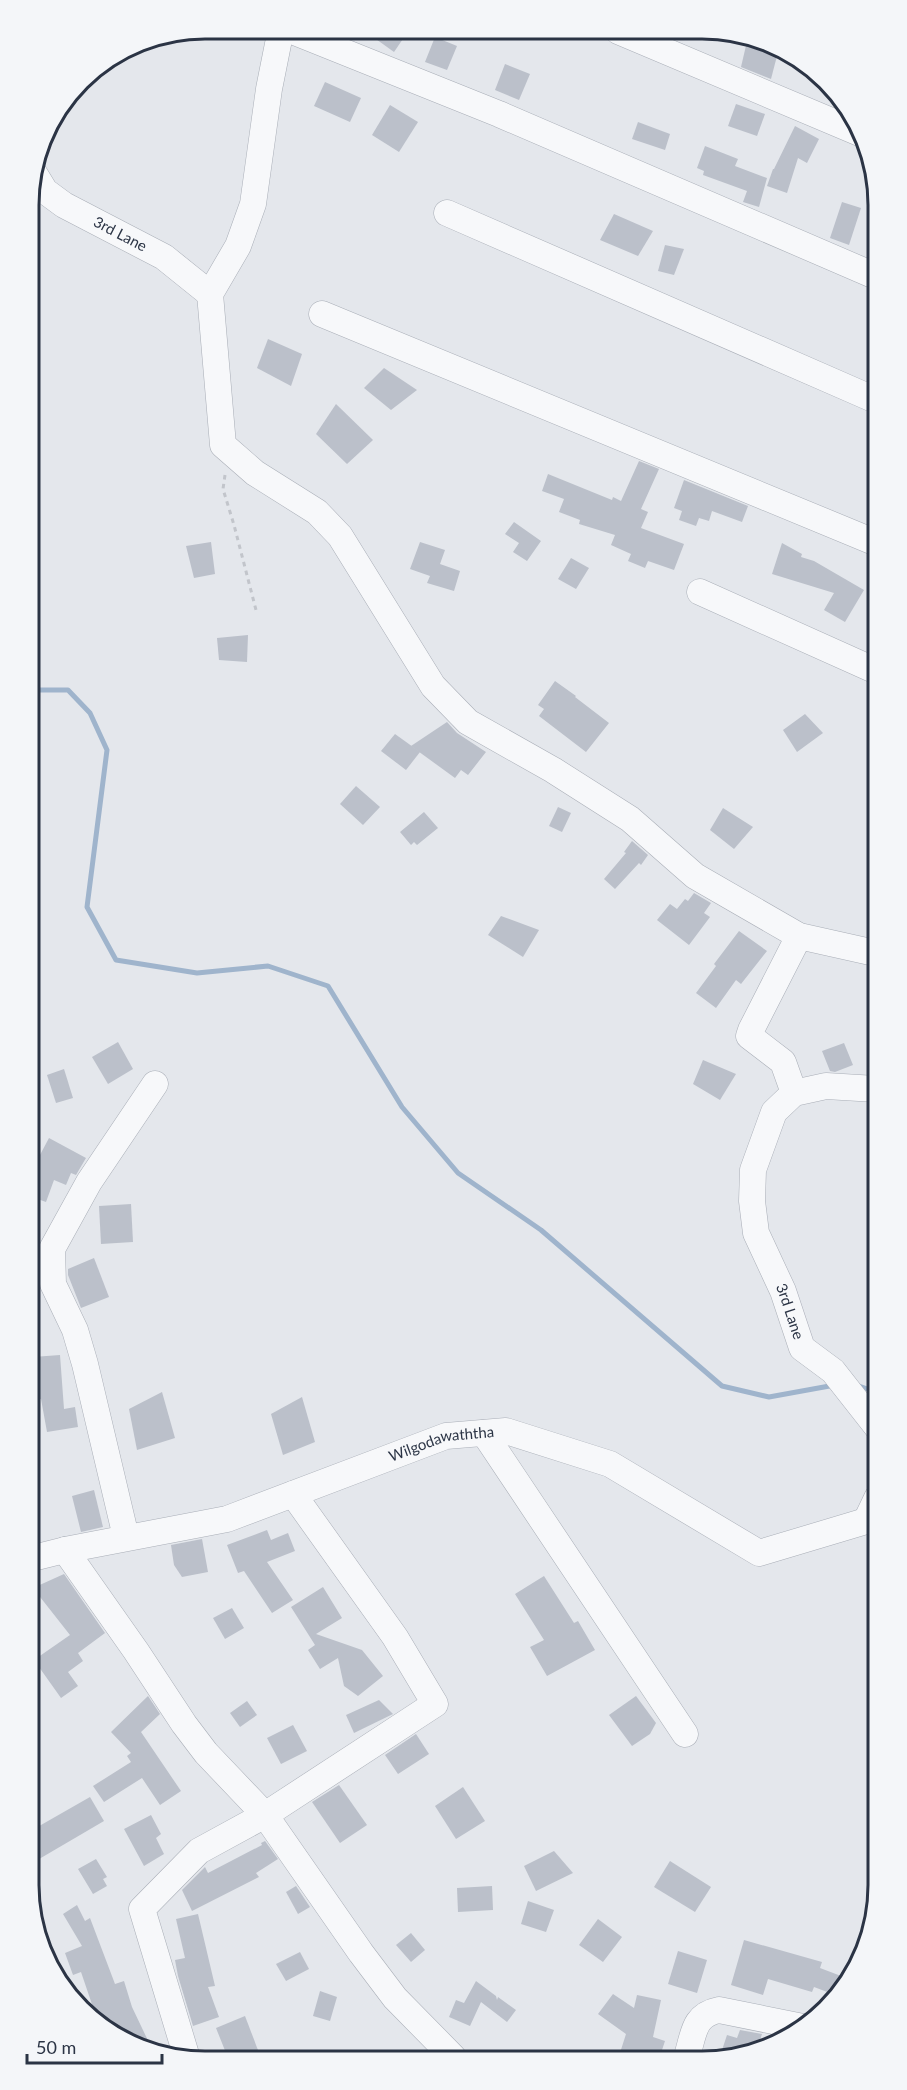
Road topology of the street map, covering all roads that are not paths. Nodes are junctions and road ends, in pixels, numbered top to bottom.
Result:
1 (279, 39) edge
2 (312, 39) edge
3 (637, 39) edge
4 (850, 129) edge
5 (40, 184) edge
6 (447, 213) dead end
7 (868, 273) edge
8 (210, 294) junction
9 (322, 314) dead end
10 (868, 397) edge
11 (868, 540) edge
12 (700, 592) dead end
13 (868, 667) edge
14 (799, 936) junction
15 (868, 951) edge
16 (154, 1083) dead end
17 (868, 1089) edge
18 (794, 1093) junction
19 (868, 1416) edge
20 (484, 1433) junction
21 (293, 1494) junction
22 (868, 1525) edge
23 (126, 1538) junction
24 (65, 1550) junction
25 (39, 1556) edge
26 (685, 1734) dead end
27 (265, 1815) junction
28 (791, 2025) edge
29 (185, 2050) edge
30 (447, 2051) edge
31 (689, 2051) edge

1 - 8 street
2 - 7 street
3 - 4 street
5 - 8 street, 3rd Lane
6 - 10 street
8 - 14 street
9 - 11 street
12 - 13 street
14 - 15 street
14 - 18 street
16 - 23 street
17 - 18 street
18 - 19 street, 3rd Lane
20 - 21 street, Wilgodawaththa
20 - 22 street, Wilgodawaththa
20 - 26 street
21 - 23 street, Wilgodawaththa
21 - 27 street
23 - 24 street, Wilgodawaththa
24 - 25 street, Wilgodawaththa
24 - 27 street
27 - 29 street
27 - 30 street
28 - 31 street

